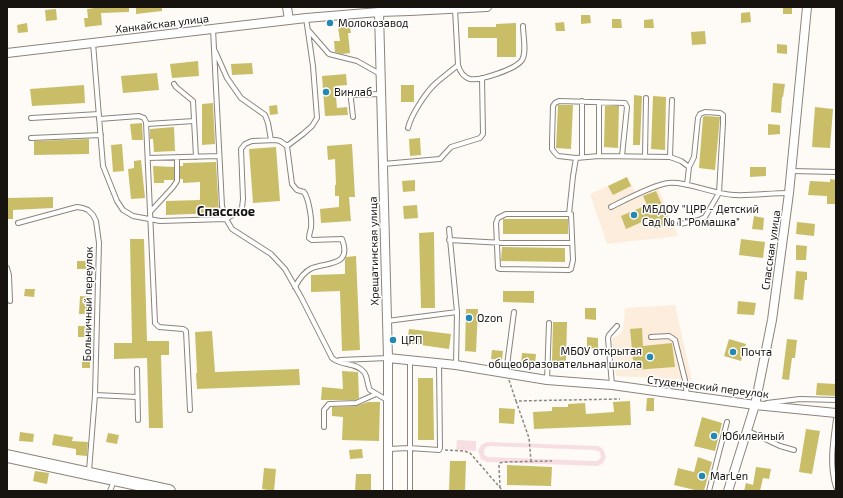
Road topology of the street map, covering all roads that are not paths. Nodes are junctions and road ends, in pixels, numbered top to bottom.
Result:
1 (287, 7) edge
2 (488, 7) edge
3 (808, 7) edge
4 (410, 9) edge
5 (455, 9) junction
6 (379, 12) junction
7 (306, 18) junction
8 (289, 20) junction
9 (523, 26) dead end
10 (212, 29) junction
11 (308, 30) junction
12 (93, 43) junction
13 (214, 49) junction
14 (7, 53) edge
15 (458, 65) junction
16 (381, 74) junction
17 (482, 78) junction
18 (174, 84) dead end
19 (381, 94) junction
20 (646, 98) dead end
21 (672, 100) dead end
22 (582, 102) junction
23 (599, 102) junction
24 (99, 114) junction
25 (353, 117) dead end
26 (31, 118) dead end
27 (99, 119) junction
28 (194, 121) junction
29 (146, 124) junction
30 (408, 128) dead end
31 (101, 135) junction
32 (31, 138) dead end
33 (271, 140) junction
34 (287, 146) junction
35 (219, 156) junction
36 (599, 156) junction
37 (622, 156) junction
38 (177, 157) junction
39 (196, 157) junction
40 (582, 157) junction
41 (645, 157) junction
42 (670, 157) junction
43 (148, 158) junction
44 (576, 158) junction
45 (383, 164) junction
46 (689, 167) junction
47 (792, 171) junction
48 (836, 172) edge
49 (687, 185) junction
50 (719, 193) junction
51 (789, 193) junction
52 (611, 207) dead end
53 (150, 211) junction
54 (569, 214) junction
55 (226, 219) junction
56 (151, 220) junction
57 (18, 223) dead end
58 (680, 224) dead end
59 (449, 229) dead end
60 (450, 240) junction
61 (496, 242) junction
62 (572, 243) junction
63 (7, 268) edge
64 (295, 287) junction
65 (10, 301) dead end
66 (457, 312) junction
67 (514, 312) dead end
68 (387, 322) junction
69 (549, 323) dead end
70 (617, 326) dead end
71 (651, 337) dead end
72 (388, 358) junction
73 (335, 360) junction
74 (410, 360) junction
75 (439, 363) junction
76 (456, 365) junction
77 (136, 369) dead end
78 (506, 373) junction
79 (547, 380) junction
80 (612, 385) junction
81 (376, 394) junction
82 (95, 395) junction
83 (687, 396) junction
84 (137, 397) junction
85 (388, 400) junction
86 (836, 400) edge
87 (755, 405) junction
88 (190, 410) dead end
89 (836, 413) edge
90 (836, 419) edge
91 (138, 420) dead end
92 (727, 422) dead end
93 (324, 427) dead end
94 (746, 430) junction
95 (410, 448) junction
96 (388, 449) junction
97 (794, 450) dead end
98 (7, 456) edge
99 (88, 474) junction
100 (115, 479) junction
101 (836, 487) edge
102 (110, 491) edge
103 (168, 491) edge
104 (388, 491) edge
105 (410, 491) edge
106 (709, 491) edge
107 (728, 491) edge

1 - 8 street
2 - 5 street, Ханкайская улица
3 - 47 street, Спасская улица
4 - 5 street, Ханкайская улица
4 - 6 street, Ханкайская улица
5 - 15 lane
6 - 7 street, Ханкайская улица
6 - 16 street, Хрещатинская улица
7 - 8 street, Ханкайская улица
7 - 11 lane
8 - 10 street, Ханкайская улица
9 - 17 lane
10 - 12 street, Ханкайская улица
10 - 13 lane
11 - 16 lane
11 - 34 lane
12 - 14 street, Ханкайская улица
12 - 24 lane
13 - 33 lane
13 - 35 lane
15 - 17 lane
15 - 30 lane
16 - 19 street, Хрещатинская улица
17 - 45 lane
18 - 28 lane
19 - 25 lane
19 - 45 street, Хрещатинская улица
20 - 41 lane
21 - 42 lane
22 - 23 lane
22 - 40 lane
22 - 44 lane
23 - 36 lane
23 - 37 lane
24 - 26 lane
24 - 27 lane
27 - 29 lane
27 - 31 lane
28 - 29 lane
28 - 39 lane
29 - 43 lane
31 - 32 lane
31 - 56 lane
33 - 34 lane
33 - 55 lane
34 - 64 lane
35 - 39 lane
35 - 55 lane
36 - 37 lane
36 - 40 lane
37 - 41 lane
38 - 39 lane
38 - 43 lane
38 - 53 lane
40 - 44 lane
41 - 42 lane
42 - 46 lane
43 - 53 lane
44 - 54 lane
45 - 68 street, Хрещатинская улица
46 - 49 lane
46 - 50 lane
47 - 48 lane
47 - 51 street, Спасская улица
49 - 50 lane
49 - 52 lane
50 - 51 lane
50 - 58 lane
51 - 87 street, Спасская улица
53 - 56 lane
54 - 61 lane
54 - 62 lane
55 - 56 lane
55 - 64 lane
56 - 88 lane
57 - 82 lane, Больничный переулок
59 - 60 lane
60 - 61 lane
60 - 66 lane
61 - 62 lane
61 - 62 lane
63 - 65 lane
64 - 73 lane
66 - 68 lane
66 - 76 lane
67 - 78 lane
68 - 72 street, Хрещатинская улица
69 - 79 lane
70 - 80 lane
71 - 83 lane
72 - 73 lane
72 - 74 street, Студенческий переулок
72 - 85 street, Хрещатинская улица
73 - 81 lane
74 - 75 street, Студенческий переулок
74 - 95 lane
75 - 76 street, Студенческий переулок
75 - 95 lane
76 - 78 street, Студенческий переулок
77 - 84 lane
78 - 79 street, Студенческий переулок
79 - 80 street, Студенческий переулок
80 - 83 street, Студенческий переулок
81 - 85 lane
81 - 93 lane
82 - 84 lane
82 - 99 lane, Больничный переулок
83 - 87 street, Студенческий переулок
84 - 91 lane
85 - 96 street, Хрещатинская улица
86 - 87 lane
87 - 89 street, Студенческий переулок
87 - 94 street, Спасская улица
90 - 101 lane
92 - 106 lane
94 - 97 lane
94 - 107 street, Спасская улица
95 - 96 lane
95 - 105 lane
96 - 104 street, Хрещатинская улица
98 - 99 street
99 - 100 street
100 - 102 lane
100 - 103 street

